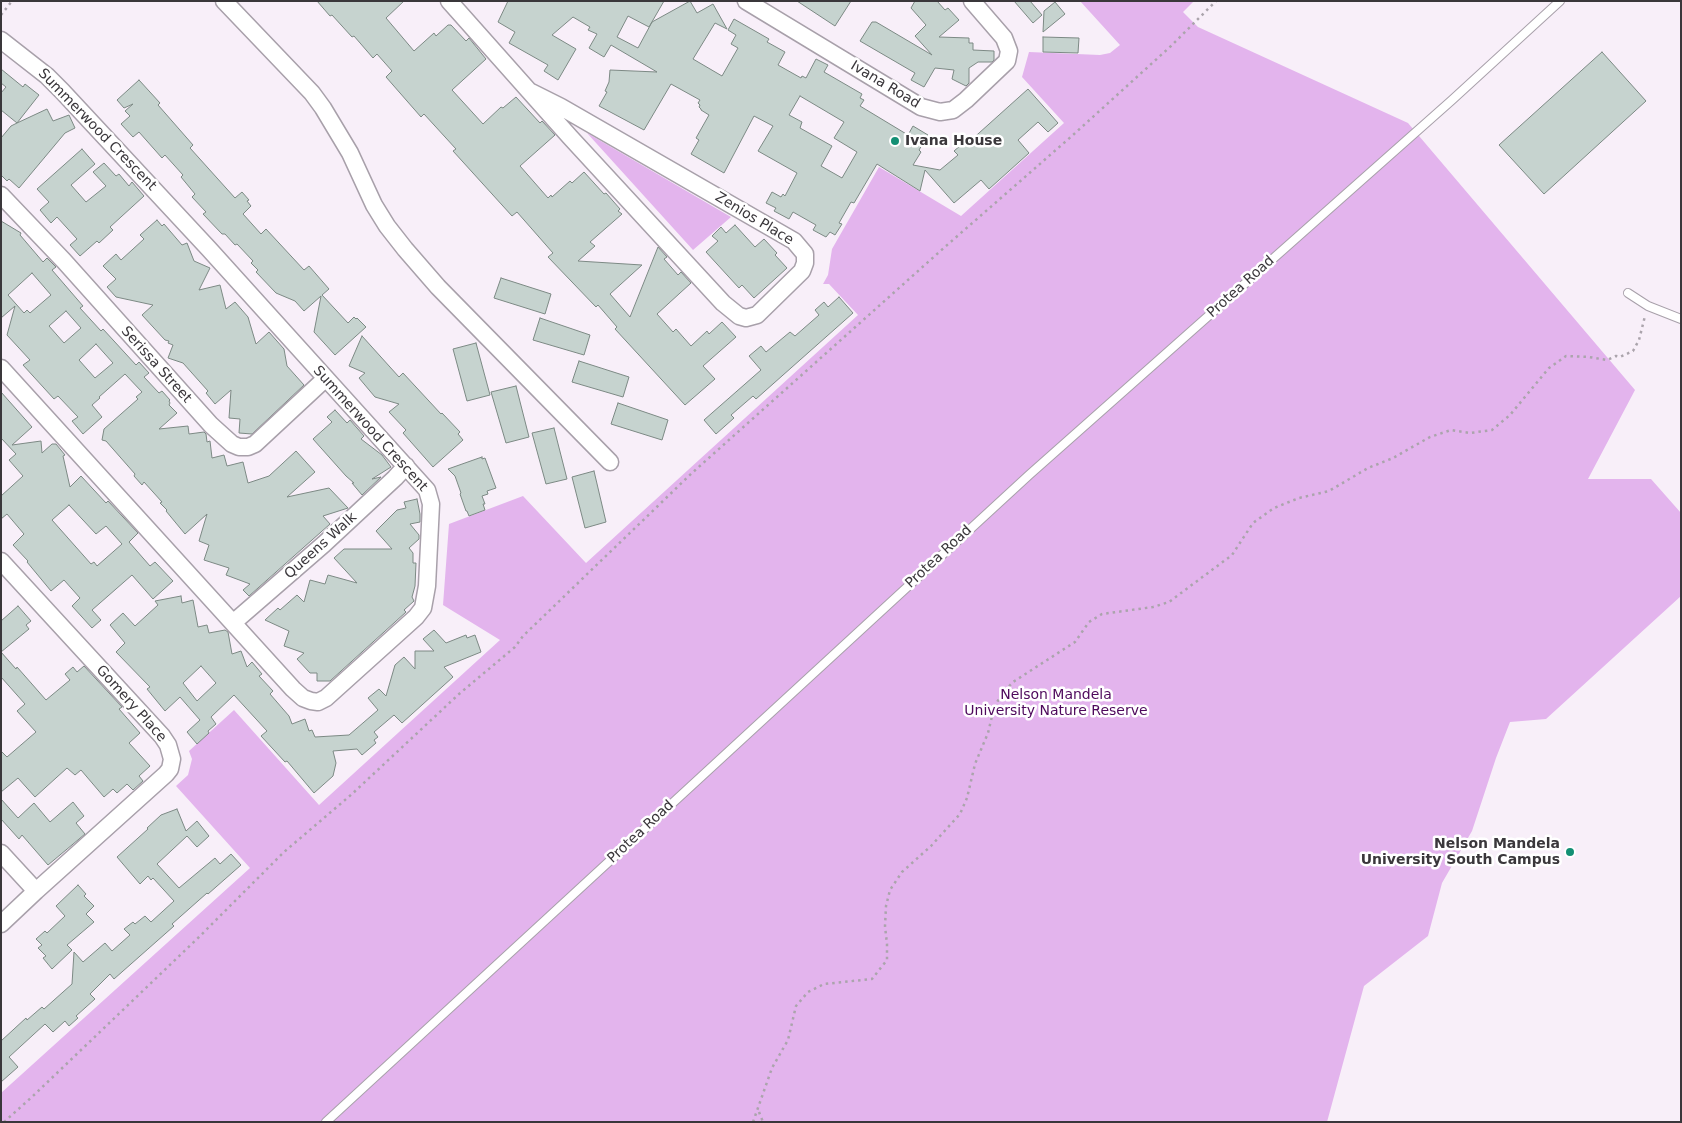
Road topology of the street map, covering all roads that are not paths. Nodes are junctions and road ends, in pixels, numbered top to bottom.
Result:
1 (224, 1) edge
2 (449, 1) edge
3 (746, 1) edge
4 (972, 1) edge
5 (1560, 1) edge
6 (1, 40) edge
7 (531, 92) junction
8 (1, 195) edge
9 (1628, 293) dead end
10 (1681, 319) edge
11 (1, 368) edge
12 (325, 379) junction
13 (610, 462) dead end
14 (406, 466) junction
15 (1, 561) edge
16 (234, 622) junction
17 (1, 852) edge
18 (36, 891) junction
19 (1, 924) edge
20 (326, 1122) edge

1 - 13 street
2 - 7 street, Zenios Place
3 - 4 street, Ivana Road
5 - 20 lane, Protea Road
6 - 12 street, Summerwood Crescent
7 - 7 street, Zenios Place
8 - 12 street, Serissa Street
9 - 10 lane
11 - 16 street, Summerwood Crescent
12 - 14 street, Summerwood Crescent
14 - 16 street, Queens Walk
14 - 16 street, Summerwood Crescent
15 - 18 street, Gomery Place
17 - 18 street
18 - 19 street, Gomery Place

